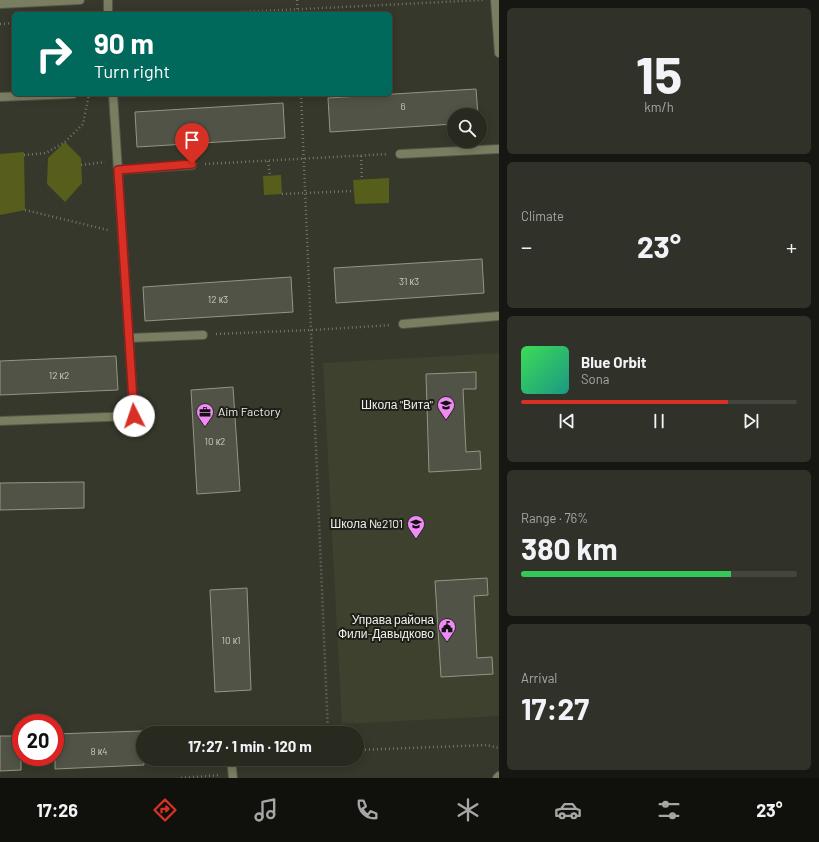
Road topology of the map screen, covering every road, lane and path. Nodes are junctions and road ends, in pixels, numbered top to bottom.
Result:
1 (80, 0) edge
2 (108, 0) edge
3 (297, 0) edge
4 (484, 0) edge
5 (495, 0) edge
6 (0, 4) edge
7 (297, 9) junction
8 (108, 12) edge
9 (240, 12) edge
10 (298, 12) edge
11 (12, 23) edge
12 (0, 24) edge
13 (499, 53) edge
14 (24, 96) edge
15 (89, 96) edge
16 (113, 96) edge
17 (301, 96) edge
18 (0, 97) edge
19 (499, 149) edge
20 (400, 154) joint
21 (24, 155) dead end
22 (361, 156) junction
23 (304, 159) junction
24 (117, 161) junction
25 (268, 161) junction
26 (192, 164) joint
27 (81, 165) dead end
28 (118, 170) junction
29 (270, 176) dead end
30 (362, 180) dead end
31 (354, 191) dead end
32 (305, 193) junction
33 (282, 194) dead end
34 (25, 210) dead end
35 (122, 233) junction
36 (499, 316) edge
37 (403, 324) joint
38 (310, 330) junction
39 (203, 335) joint
40 (129, 338) junction
41 (0, 421) edge
42 (328, 726) edge
43 (499, 748) edge
44 (364, 750) edge
45 (232, 766) edge
46 (233, 776) edge
47 (499, 776) edge
48 (180, 778) edge
49 (497, 778) edge

1 - 6 street
2 - 8 street
3 - 7 path
4 - 7 path
5 - 13 street
7 - 9 path
7 - 10 path
11 - 12 path
14 - 18 street
15 - 21 path
16 - 24 street
17 - 23 path
19 - 20 street
20 - 22 path
22 - 23 path
22 - 30 path
23 - 25 path
23 - 32 path
24 - 27 path
24 - 28 street
25 - 26 path
25 - 29 path
26 - 28 street
28 - 35 street
31 - 32 path
32 - 33 path
32 - 38 path
34 - 35 path
35 - 40 street
36 - 37 street
37 - 38 path
38 - 39 path
38 - 42 path
39 - 40 street
40 - 41 street
43 - 44 path
45 - 46 street
46 - 48 path
47 - 49 street

